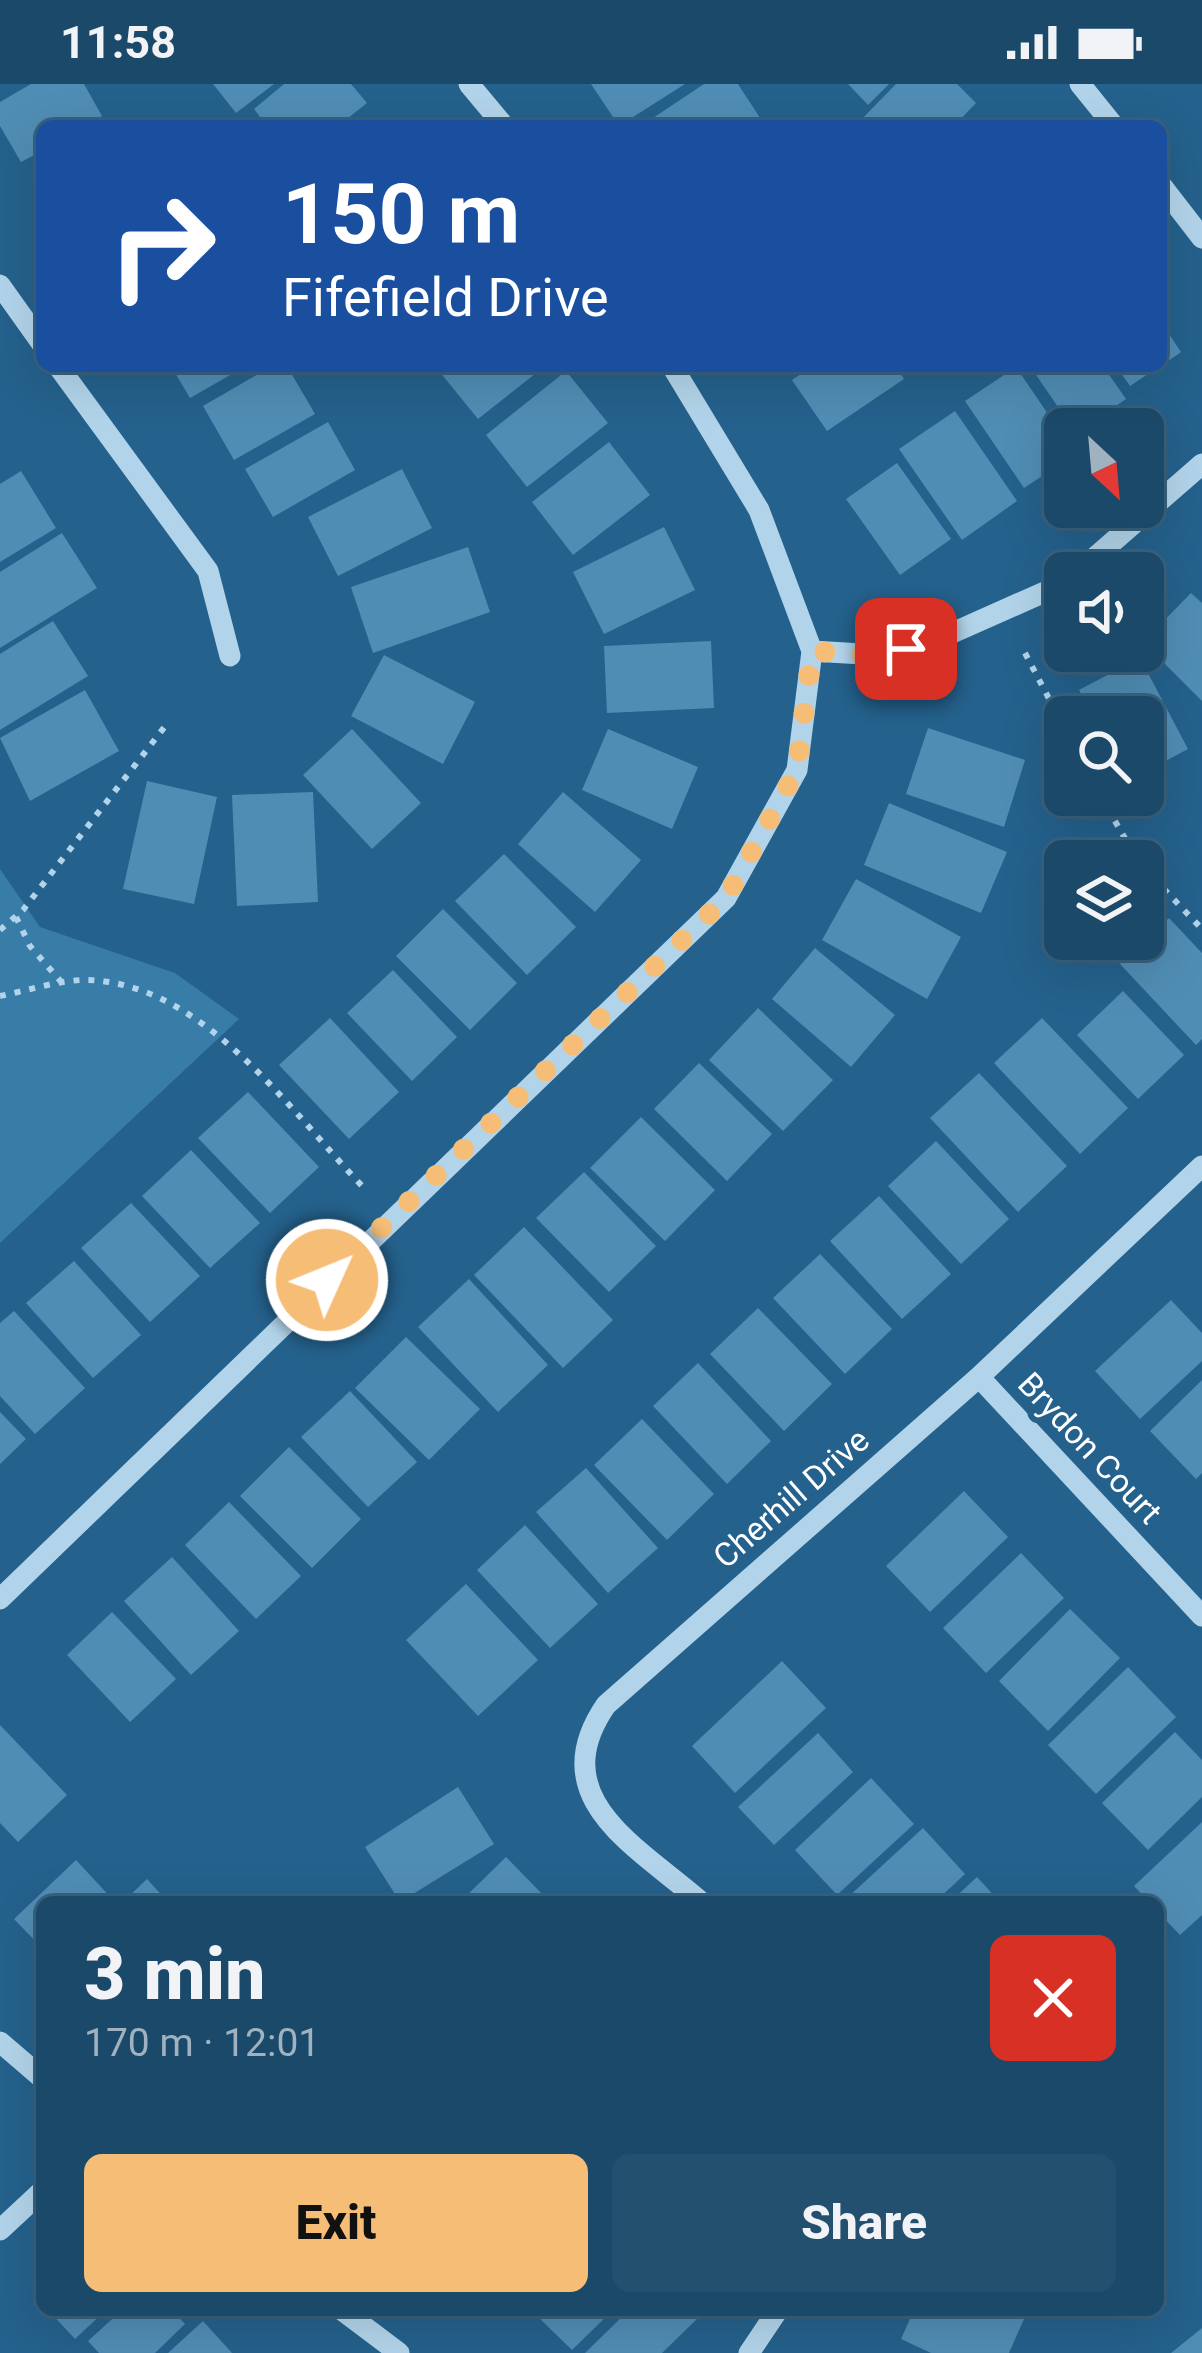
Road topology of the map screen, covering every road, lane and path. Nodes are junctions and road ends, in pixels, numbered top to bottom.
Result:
1 (470, 84) edge
2 (1080, 84) edge
3 (499, 120) edge
4 (1109, 120) edge
5 (1167, 192) edge
6 (1202, 238) edge
7 (0, 285) edge
8 (36, 336) edge
9 (62, 372) edge
10 (677, 372) edge
11 (1202, 464) edge
12 (1101, 552) edge
13 (1044, 592) edge
14 (812, 651) junction
15 (1025, 653) dead end
16 (230, 656) dead end
17 (1048, 696) edge
18 (166, 725) dead end
19 (1164, 889) edge
20 (16, 917) junction
21 (1202, 929) edge
22 (0, 931) edge
23 (63, 984) junction
24 (0, 996) edge
25 (1202, 1166) edge
26 (364, 1188) dead end
27 (979, 1377) junction
28 (0, 1599) edge
29 (1202, 1616) edge
30 (693, 1896) edge
31 (0, 2042) edge
32 (36, 2073) edge
33 (36, 2197) edge
34 (0, 2230) edge
35 (349, 2316) edge
36 (774, 2316) edge
37 (398, 2353) edge
38 (749, 2353) edge

1 - 3 street
2 - 4 street
5 - 6 street
7 - 8 street
9 - 16 street
10 - 14 street
11 - 12 street
13 - 14 street
14 - 28 street
15 - 17 path
18 - 20 path
19 - 21 path
20 - 22 path
20 - 23 path
23 - 24 path
23 - 26 path
25 - 27 street, Cherhill Drive
27 - 29 street, Brydon Court
27 - 30 street, Cherhill Drive
31 - 32 street
33 - 34 street
35 - 37 street
36 - 38 street

